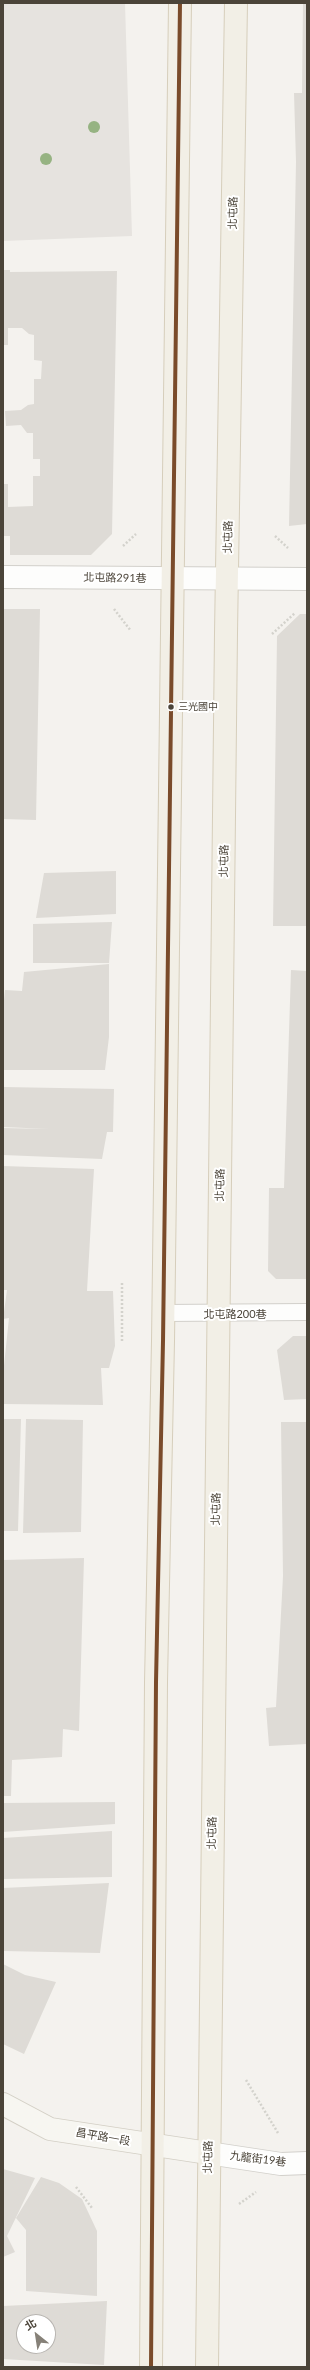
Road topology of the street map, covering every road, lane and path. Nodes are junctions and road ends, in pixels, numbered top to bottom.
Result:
1 (180, 3) edge
2 (236, 3) edge
3 (275, 536) dead end
4 (289, 549) dead end
5 (3, 577) edge
6 (228, 578) junction
7 (172, 579) junction
8 (307, 579) edge
9 (110, 605) dead end
10 (295, 613) dead end
11 (131, 631) dead end
12 (272, 634) dead end
13 (122, 1283) dead end
14 (307, 1312) edge
15 (163, 1313) junction
16 (219, 1313) junction
17 (122, 1341) dead end
18 (246, 2080) dead end
19 (3, 2104) edge
20 (280, 2136) dead end
21 (153, 2145) junction
22 (208, 2153) junction
23 (307, 2162) edge
24 (76, 2187) dead end
25 (92, 2208) dead end
26 (151, 2367) edge
27 (206, 2367) edge

1 - 7 main road
2 - 6 main road, 北屯路
3 - 4 path
5 - 7 street, 北屯路291巷
6 - 7 street, 北屯路291巷
6 - 8 street, 北屯路291巷
6 - 16 main road, 北屯路
7 - 15 main road
9 - 11 path
10 - 12 path
13 - 17 path
14 - 16 lane, 北屯路200巷
15 - 16 lane, 北屯路200巷
15 - 21 main road
16 - 22 main road, 北屯路
18 - 20 path
19 - 21 street, 昌平路一段
21 - 22 street, 昌平路一段
21 - 26 main road
22 - 23 street, 九龍街19巷
22 - 27 main road, 北屯路
24 - 25 path

